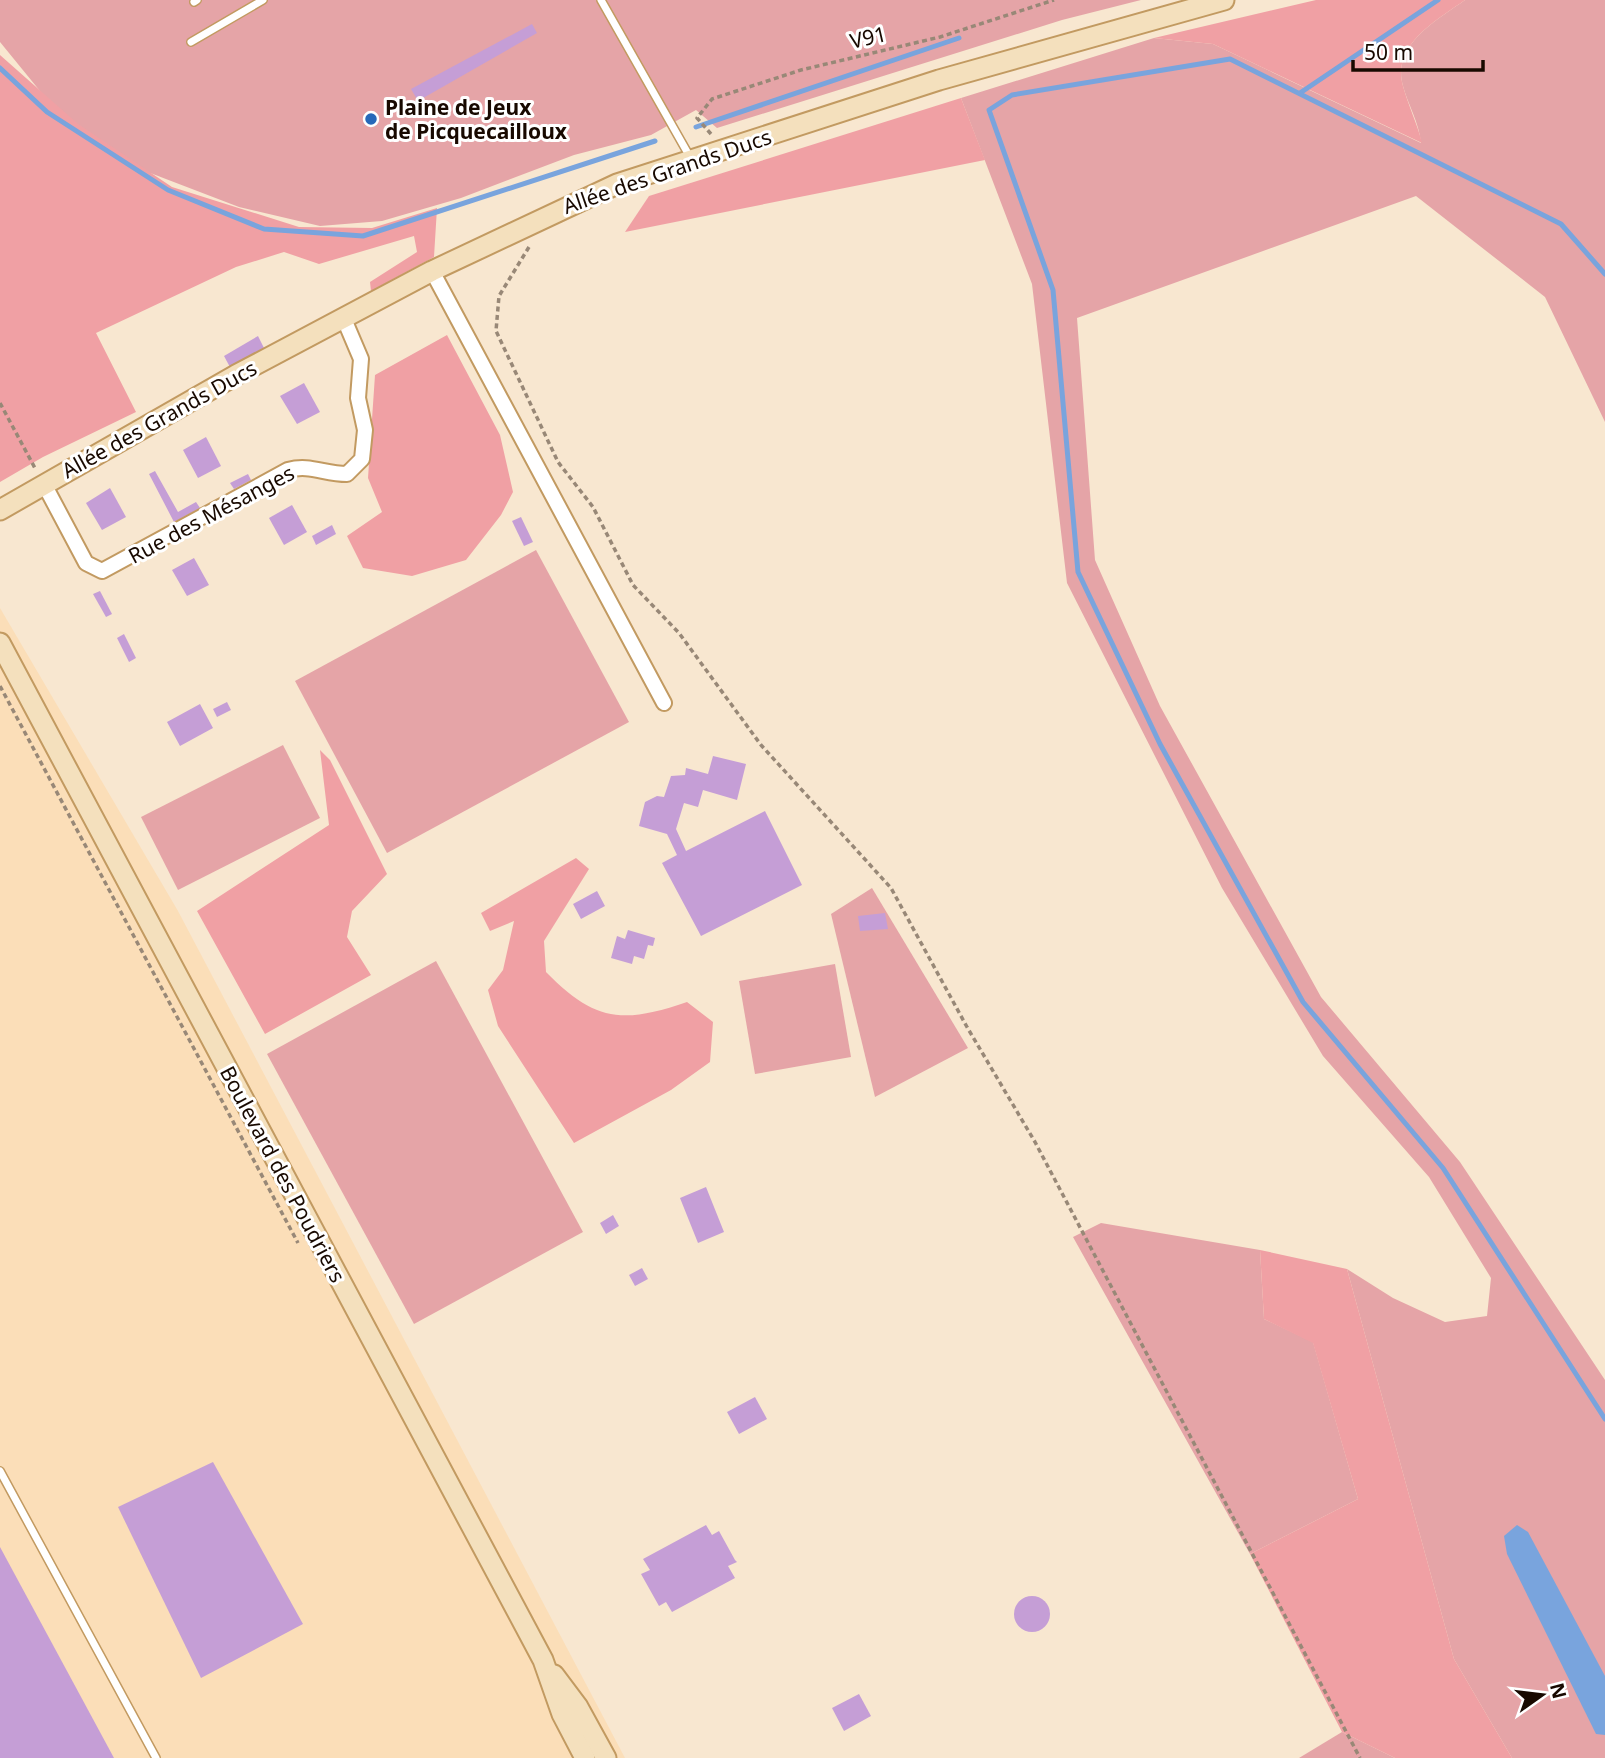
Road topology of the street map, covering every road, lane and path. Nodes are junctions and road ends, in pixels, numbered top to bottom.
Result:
1 (262, 0) edge
2 (601, 0) edge
3 (1054, 0) edge
4 (1224, 0) edge
5 (191, 43) dead end
6 (714, 144) junction
7 (693, 161) junction
8 (537, 242) dead end
9 (432, 271) junction
10 (344, 319) junction
11 (0, 403) edge
12 (44, 485) junction
13 (0, 510) edge
14 (0, 643) edge
15 (664, 703) dead end
16 (0, 1471) edge
17 (543, 1660) junction
18 (156, 1758) edge
19 (585, 1758) edge
20 (606, 1758) edge
21 (1360, 1758) edge

1 - 5 lane
2 - 7 lane
3 - 6 path, V91
4 - 6 main road, Allée des Grands Ducs
6 - 7 main road, Allée des Grands Ducs
7 - 9 main road, Allée des Grands Ducs
8 - 21 path
9 - 10 main road, Allée des Grands Ducs
9 - 15 street
10 - 12 main road, Allée des Grands Ducs
10 - 12 street, Rue des Mésanges
11 - 12 path
12 - 13 main road, Allée des Grands Ducs
14 - 17 main road, Boulevard des Poudriers
16 - 18 lane
17 - 19 main road, Boulevard des Poudriers
17 - 20 main road, Boulevard des Poudriers

